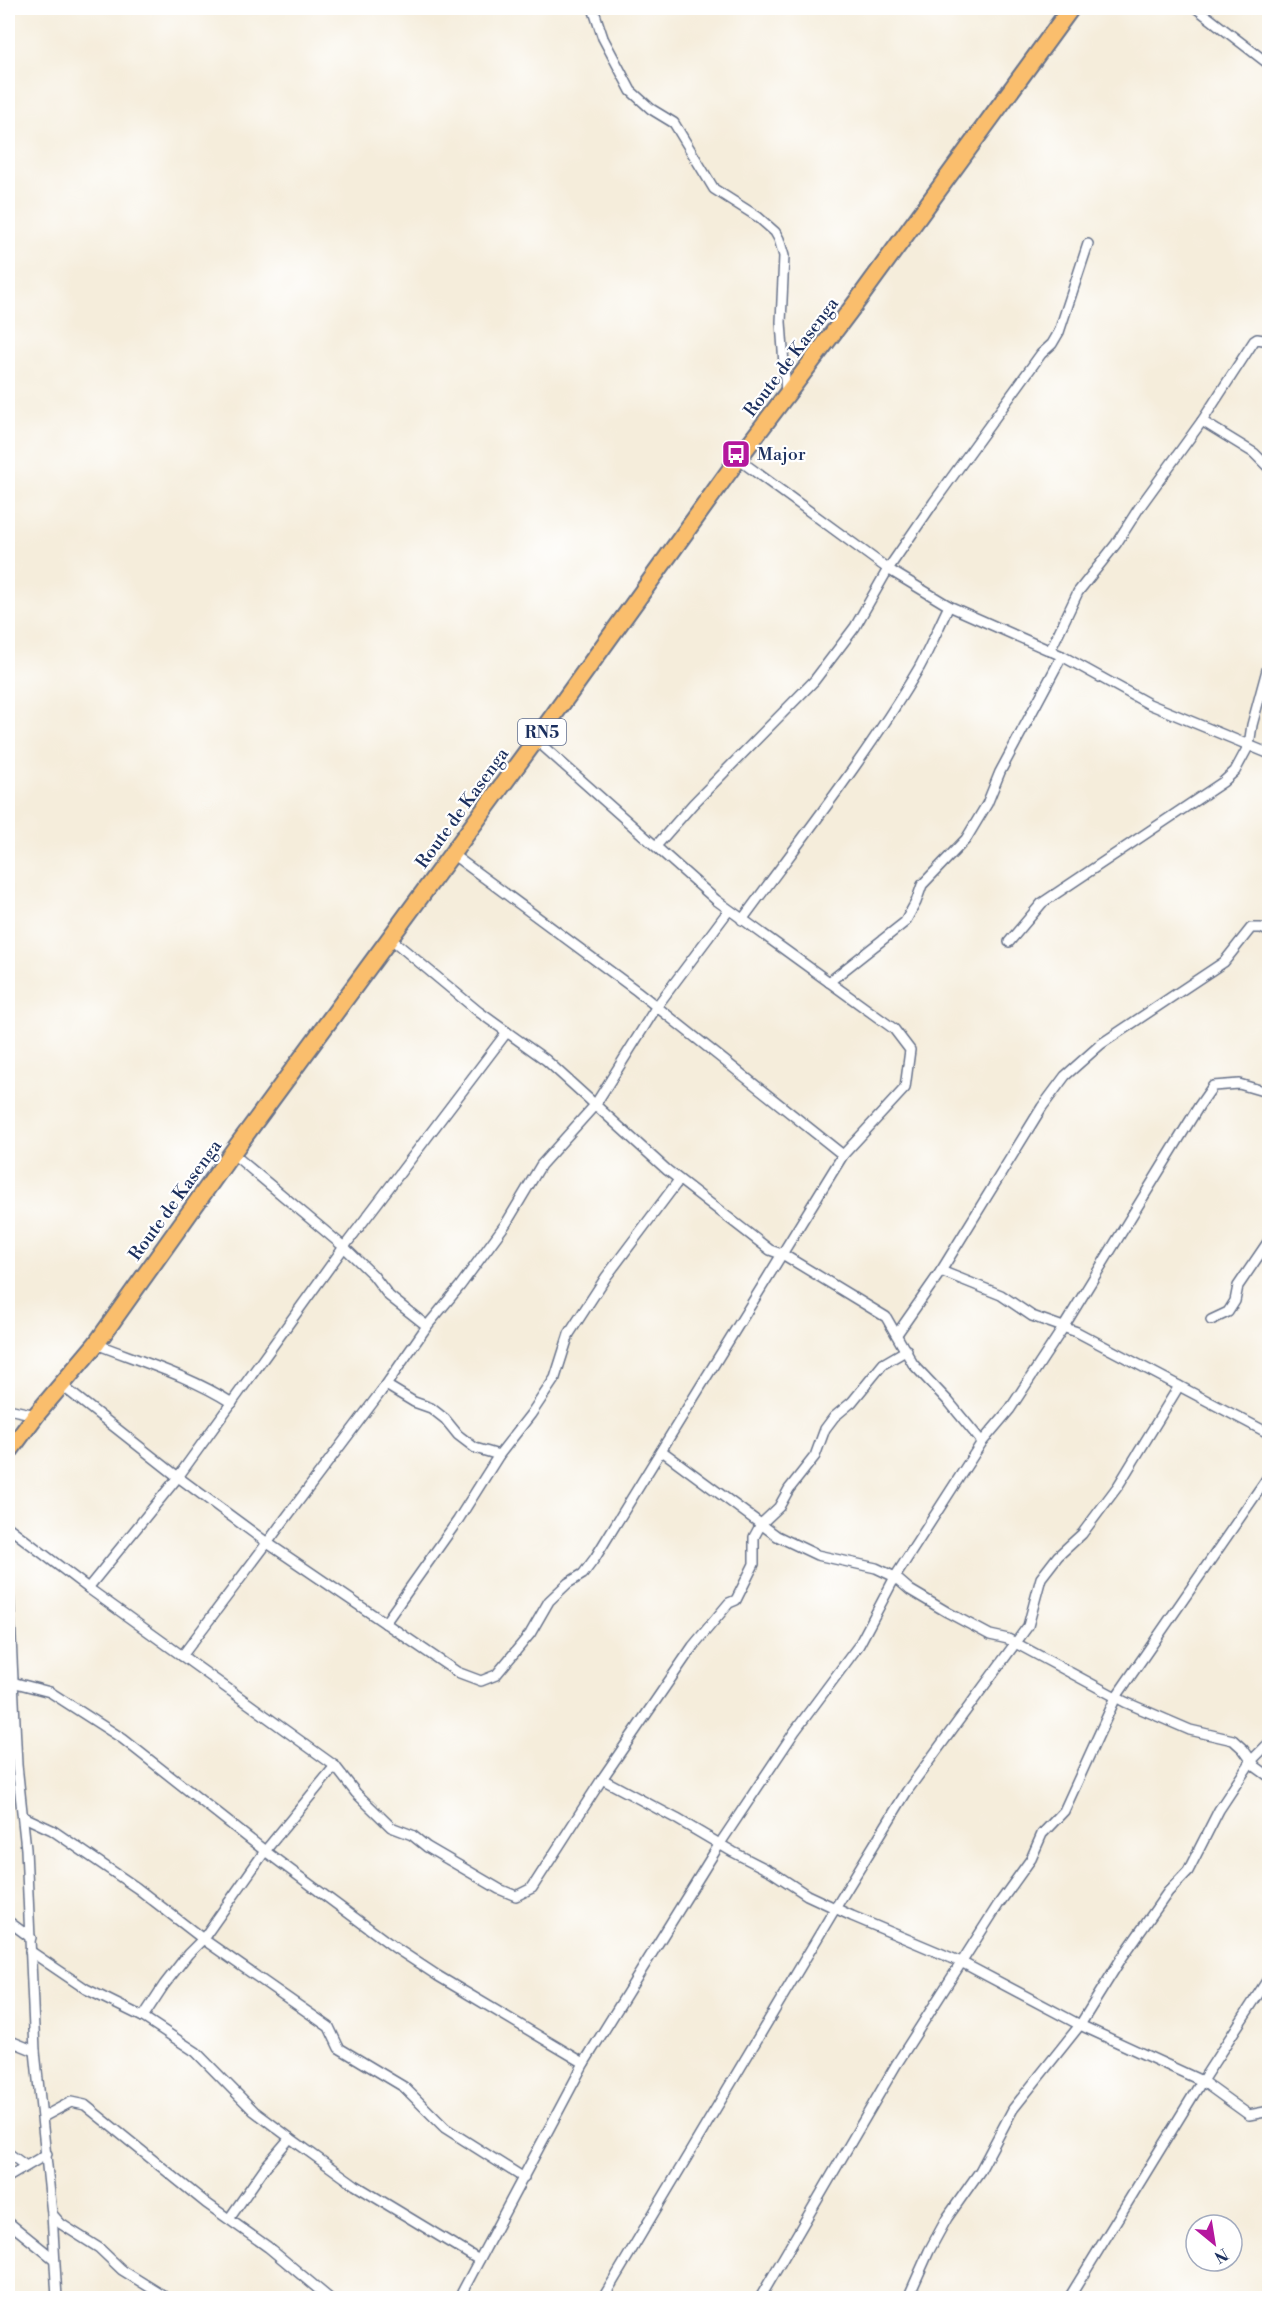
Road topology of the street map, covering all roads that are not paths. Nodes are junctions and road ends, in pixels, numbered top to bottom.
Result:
1 (593, 8) edge
2 (1071, 8) edge
3 (1196, 8) edge
4 (1269, 65) edge
5 (1088, 244) dead end
6 (1269, 341) edge
7 (786, 396) junction
8 (1202, 421) junction
9 (738, 459) junction
10 (1269, 468) edge
11 (888, 569) junction
12 (949, 606) junction
13 (1050, 651) junction
14 (1062, 656) junction
15 (1269, 659) edge
16 (536, 740) junction
17 (1250, 745) junction
18 (1269, 753) edge
19 (656, 846) junction
20 (452, 854) junction
21 (729, 910) junction
22 (742, 920) junction
23 (1269, 932) edge
24 (390, 938) junction
25 (1009, 942) dead end
26 (829, 982) junction
27 (657, 1006) junction
28 (507, 1032) junction
29 (1268, 1090) edge
30 (595, 1105) junction
31 (232, 1153) junction
32 (843, 1155) junction
33 (679, 1180) junction
34 (1269, 1239) edge
35 (344, 1247) junction
36 (784, 1254) junction
37 (941, 1271) junction
38 (1211, 1320) dead end
39 (427, 1326) junction
40 (1063, 1328) junction
41 (897, 1334) junction
42 (96, 1344) junction
43 (906, 1350) junction
44 (60, 1384) junction
45 (386, 1385) junction
46 (1179, 1386) junction
47 (232, 1403) junction
48 (8, 1408) edge
49 (36, 1415) junction
50 (1269, 1434) edge
51 (982, 1442) junction
52 (662, 1451) junction
53 (8, 1453) edge
54 (499, 1455) junction
55 (1269, 1474) edge
56 (178, 1478) junction
57 (761, 1524) junction
58 (8, 1527) edge
59 (266, 1542) junction
60 (8, 1574) edge
61 (895, 1577) junction
62 (88, 1588) junction
63 (385, 1623) junction
64 (1015, 1644) junction
65 (182, 1656) junction
66 (12, 1682) junction
67 (1116, 1697) junction
68 (1269, 1742) edge
69 (1252, 1760) junction
70 (335, 1766) junction
71 (1269, 1778) edge
72 (602, 1779) junction
73 (24, 1817) junction
74 (719, 1845) junction
75 (265, 1851) junction
76 (836, 1907) junction
77 (8, 1921) edge
78 (31, 1938) junction
79 (203, 1939) junction
80 (30, 1952) junction
81 (961, 1962) junction
82 (1269, 1976) edge
83 (143, 2017) junction
84 (1080, 2025) junction
85 (8, 2040) edge
86 (35, 2051) junction
87 (584, 2063) junction
88 (1202, 2081) junction
89 (1269, 2111) edge
90 (43, 2117) junction
91 (290, 2138) junction
92 (8, 2153) edge
93 (46, 2154) junction
94 (26, 2166) junction
95 (8, 2177) edge
96 (525, 2178) junction
97 (52, 2214) junction
98 (229, 2219) junction
99 (8, 2222) edge
100 (54, 2259) junction
101 (479, 2260) junction
102 (57, 2298) edge
103 (168, 2298) edge
104 (329, 2298) edge
105 (459, 2298) edge
106 (603, 2298) edge
107 (760, 2298) edge
108 (908, 2298) edge
109 (1069, 2298) edge

1 - 7 street
2 - 7 highway, Route de Kasenga / RN5
3 - 4 street
5 - 11 street
6 - 8 street
7 - 9 highway, Route de Kasenga / RN5
8 - 10 street
8 - 13 street
9 - 11 street
9 - 16 highway, Route de Kasenga / RN5
11 - 12 street
11 - 19 street
12 - 13 street
12 - 22 street
13 - 14 street
14 - 17 street
14 - 26 street
15 - 17 street
16 - 19 street
16 - 20 highway, Route de Kasenga / RN5
17 - 18 street
17 - 25 street
19 - 21 street
20 - 24 highway, Route de Kasenga / RN5
20 - 27 street
21 - 22 street
21 - 27 street
22 - 26 street
23 - 37 street
24 - 28 street
24 - 31 highway, Route de Kasenga / RN5
26 - 32 street
27 - 30 street
27 - 32 street
28 - 30 street
28 - 35 street
29 - 40 street
30 - 33 street
30 - 39 street
31 - 35 street
31 - 42 highway, Route de Kasenga / RN5
32 - 36 street
33 - 36 street
33 - 54 street
34 - 38 street
35 - 39 street
35 - 47 street
36 - 41 street
36 - 52 street
37 - 40 street
37 - 41 street
39 - 45 street
40 - 46 street
40 - 51 street
41 - 43 street
42 - 44 highway, Route de Kasenga / RN5
42 - 47 street
43 - 51 street
43 - 57 street
44 - 49 highway, Route de Kasenga / RN5
44 - 56 street
45 - 54 street
45 - 59 street
46 - 50 street
46 - 64 street
47 - 56 street
48 - 49 street
49 - 53 highway, Route de Kasenga / RN5
51 - 61 street
52 - 57 street
52 - 63 street
54 - 63 street
55 - 67 street
56 - 59 street
56 - 62 street
57 - 61 street
57 - 72 street
58 - 62 street
59 - 63 street
59 - 65 street
60 - 66 street
61 - 64 street
61 - 74 street
62 - 65 street
64 - 67 street
64 - 76 street
65 - 70 street
66 - 73 street
66 - 75 street
67 - 69 street
67 - 81 street
68 - 69 street
69 - 71 street
69 - 84 street
70 - 72 street
70 - 75 street
72 - 74 street
73 - 78 street
73 - 79 street
74 - 76 street
74 - 87 street
75 - 79 street
75 - 87 street
76 - 81 street
76 - 106 street
77 - 78 street
78 - 80 street
79 - 83 street
79 - 96 street
80 - 83 street
80 - 86 street
81 - 84 street
81 - 107 street
82 - 88 street
83 - 91 street
84 - 88 street
84 - 108 street
85 - 86 street
86 - 90 street
87 - 96 street
88 - 89 street
88 - 109 street
90 - 93 street
90 - 98 street
91 - 98 street
91 - 101 street
92 - 94 street
93 - 94 street
93 - 97 street
94 - 95 street
96 - 101 street
97 - 100 street
97 - 103 street
98 - 104 street
99 - 100 street
100 - 102 street
101 - 105 street

